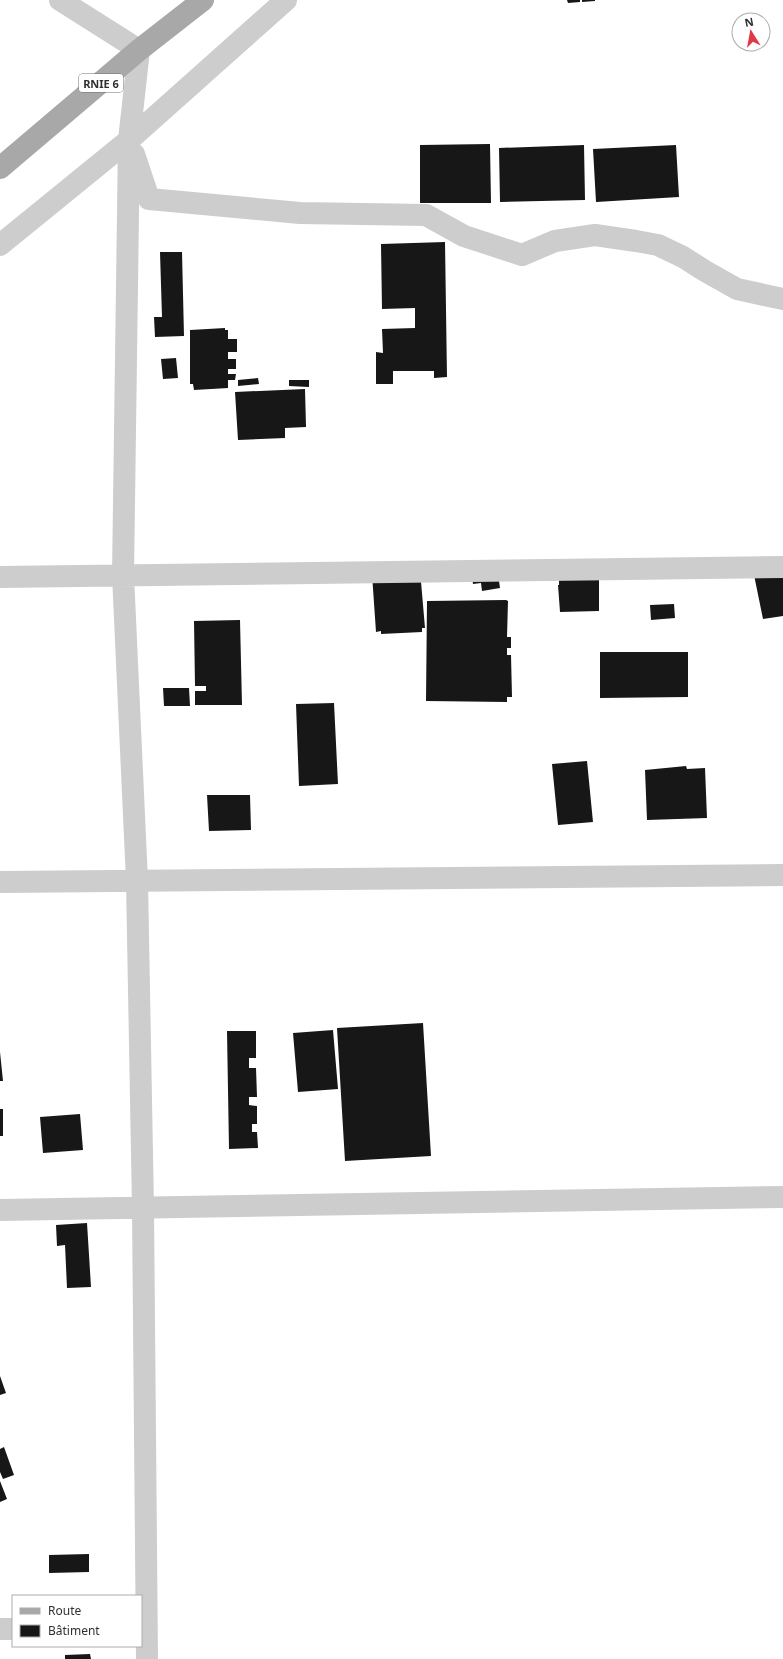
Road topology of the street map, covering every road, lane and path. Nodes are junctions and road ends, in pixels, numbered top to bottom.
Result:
1 (60, 0) edge
2 (202, 0) edge
3 (286, 0) edge
4 (139, 50) junction
5 (129, 140) junction
6 (0, 168) edge
7 (0, 245) edge
8 (783, 299) edge
9 (783, 567) edge
10 (123, 575) junction
11 (0, 578) edge
12 (783, 875) edge
13 (137, 881) junction
14 (0, 882) edge
15 (783, 1197) edge
16 (143, 1208) junction
17 (0, 1210) edge
18 (144, 1626) edge
19 (0, 1629) edge
20 (12, 1629) edge
21 (147, 1659) edge

1 - 4 street
2 - 4 main road, RNIE 6
3 - 5 street
4 - 5 street
4 - 6 main road, RNIE 6
5 - 7 street
5 - 8 street
5 - 10 street
9 - 10 street
10 - 11 street
10 - 13 street
12 - 13 street
13 - 14 street
13 - 16 street
15 - 16 street
16 - 17 street
16 - 18 street
18 - 21 street
19 - 20 street

